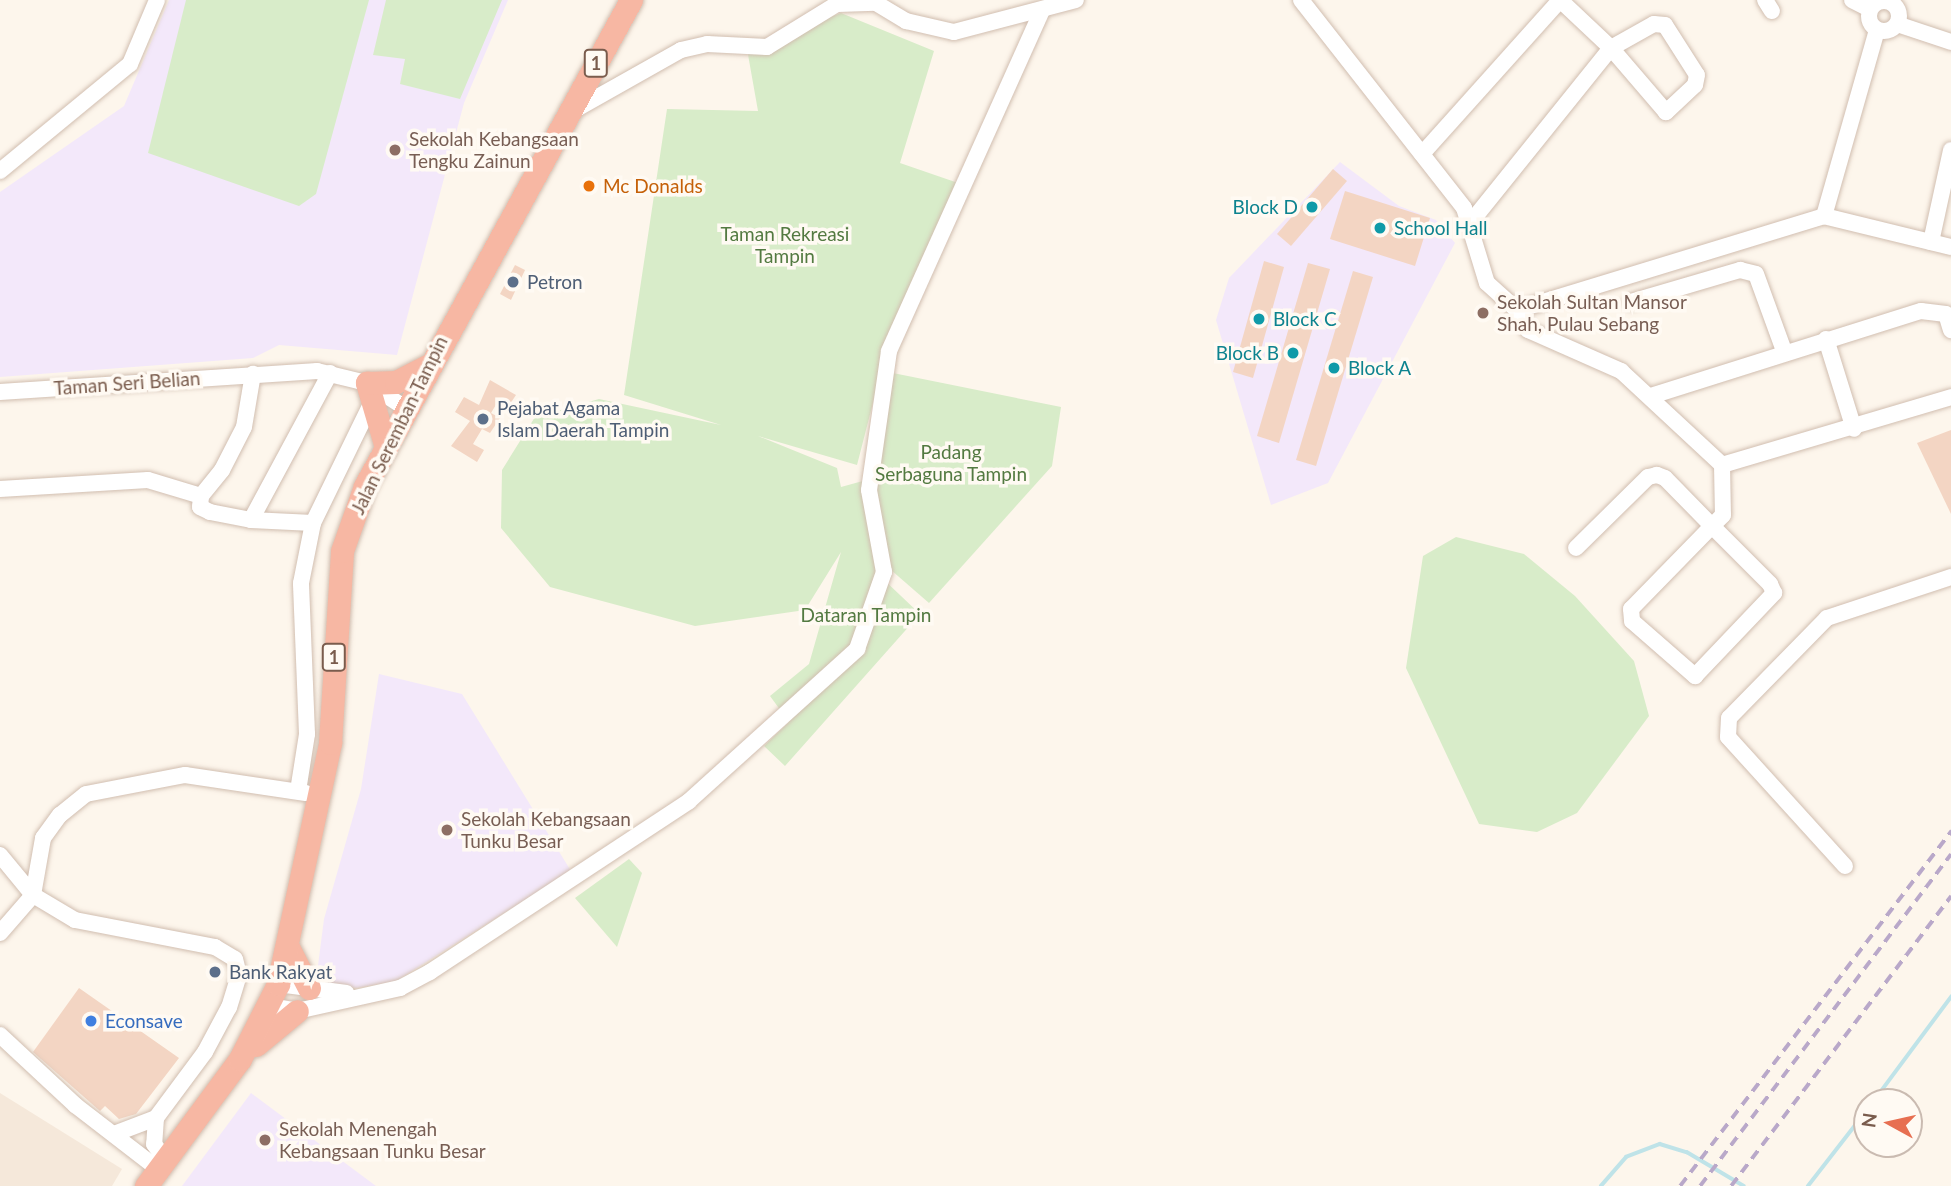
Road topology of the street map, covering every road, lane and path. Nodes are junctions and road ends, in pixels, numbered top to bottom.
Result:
1 (157, 0) edge
2 (631, 0) edge
3 (1076, 0) edge
4 (1301, 0) edge
5 (1560, 0) edge
6 (1852, 0) edge
7 (838, 1) edge
8 (1892, 1) edge
9 (873, 2) edge
10 (1050, 5) edge
11 (1870, 9) junction
12 (1898, 23) junction
13 (1877, 30) junction
14 (1951, 42) edge
15 (1611, 48) junction
16 (565, 115) junction
17 (1951, 150) edge
18 (1422, 154) junction
19 (0, 171) edge
20 (1824, 216) junction
21 (1471, 222) junction
22 (1931, 242) junction
23 (1951, 247) edge
24 (1631, 302) dead end
25 (1517, 310) junction
26 (1951, 330) edge
27 (1826, 339) junction
28 (1784, 351) junction
29 (427, 366) junction
30 (330, 373) junction
31 (253, 374) junction
32 (375, 390) junction
33 (0, 392) edge
34 (1651, 396) junction
35 (1951, 397) edge
36 (406, 403) junction
37 (1854, 429) junction
38 (384, 444) junction
39 (1722, 465) junction
40 (0, 489) edge
41 (200, 502) junction
42 (251, 520) junction
43 (313, 523) junction
44 (1712, 526) junction
45 (1576, 548) dead end
46 (1951, 577) edge
47 (308, 793) junction
48 (0, 855) edge
49 (1845, 866) dead end
50 (33, 895) junction
51 (0, 933) edge
52 (288, 947) junction
53 (278, 984) junction
54 (309, 988) junction
55 (355, 993) junction
56 (270, 1006) junction
57 (297, 1011) junction
58 (0, 1035) edge
59 (240, 1059) junction
60 (156, 1118) junction
61 (114, 1134) junction
62 (156, 1171) edge

1 - 19 street
2 - 16 highway, Jalan Seremban-Tampin / 1
3 - 10 street
4 - 18 street
5 - 15 street
5 - 18 street
6 - 11 street
7 - 9 street
7 - 16 street
8 - 11 street
8 - 12 street
9 - 10 street
10 - 55 street
11 - 13 street
12 - 13 street
12 - 14 street
13 - 20 street
15 - 15 street
15 - 21 street
16 - 29 highway, Jalan Seremban-Tampin / 1
17 - 22 street
18 - 21 street
20 - 22 street
20 - 25 street
21 - 25 street
22 - 23 street
24 - 28 street
25 - 34 street
26 - 27 street
27 - 28 street
27 - 37 street
28 - 34 street
29 - 32 highway
29 - 36 highway, Jalan Seremban-Tampin / 1
30 - 31 street, Taman Seri Belian
30 - 32 street, Taman Seri Belian
30 - 42 street
31 - 33 street, Taman Seri Belian
31 - 41 street
32 - 36 street, Taman Seri Belian
32 - 38 highway
32 - 43 street
34 - 39 street
35 - 37 street
36 - 38 highway, Jalan Seremban-Tampin / 1
37 - 39 street
38 - 47 highway, Jalan Seremban-Tampin / 1
39 - 44 street
40 - 41 street
41 - 42 street
42 - 43 street
43 - 47 street
44 - 44 street
44 - 45 street
46 - 49 street
47 - 50 street
47 - 52 highway, Jalan Seremban-Tampin / 1
48 - 50 street
50 - 51 street
50 - 60 street
52 - 53 highway, Jalan Seremban-Tampin / 1
52 - 54 highway
53 - 54 street
53 - 56 highway, Jalan Seremban-Tampin / 1
54 - 55 street
55 - 57 street
56 - 57 street
56 - 59 highway, Jalan Seremban-Tampin / 1
57 - 59 highway
58 - 61 street
59 - 62 highway, Jalan Seremban-Tampin / 1
60 - 61 street
60 - 62 street
61 - 62 street

